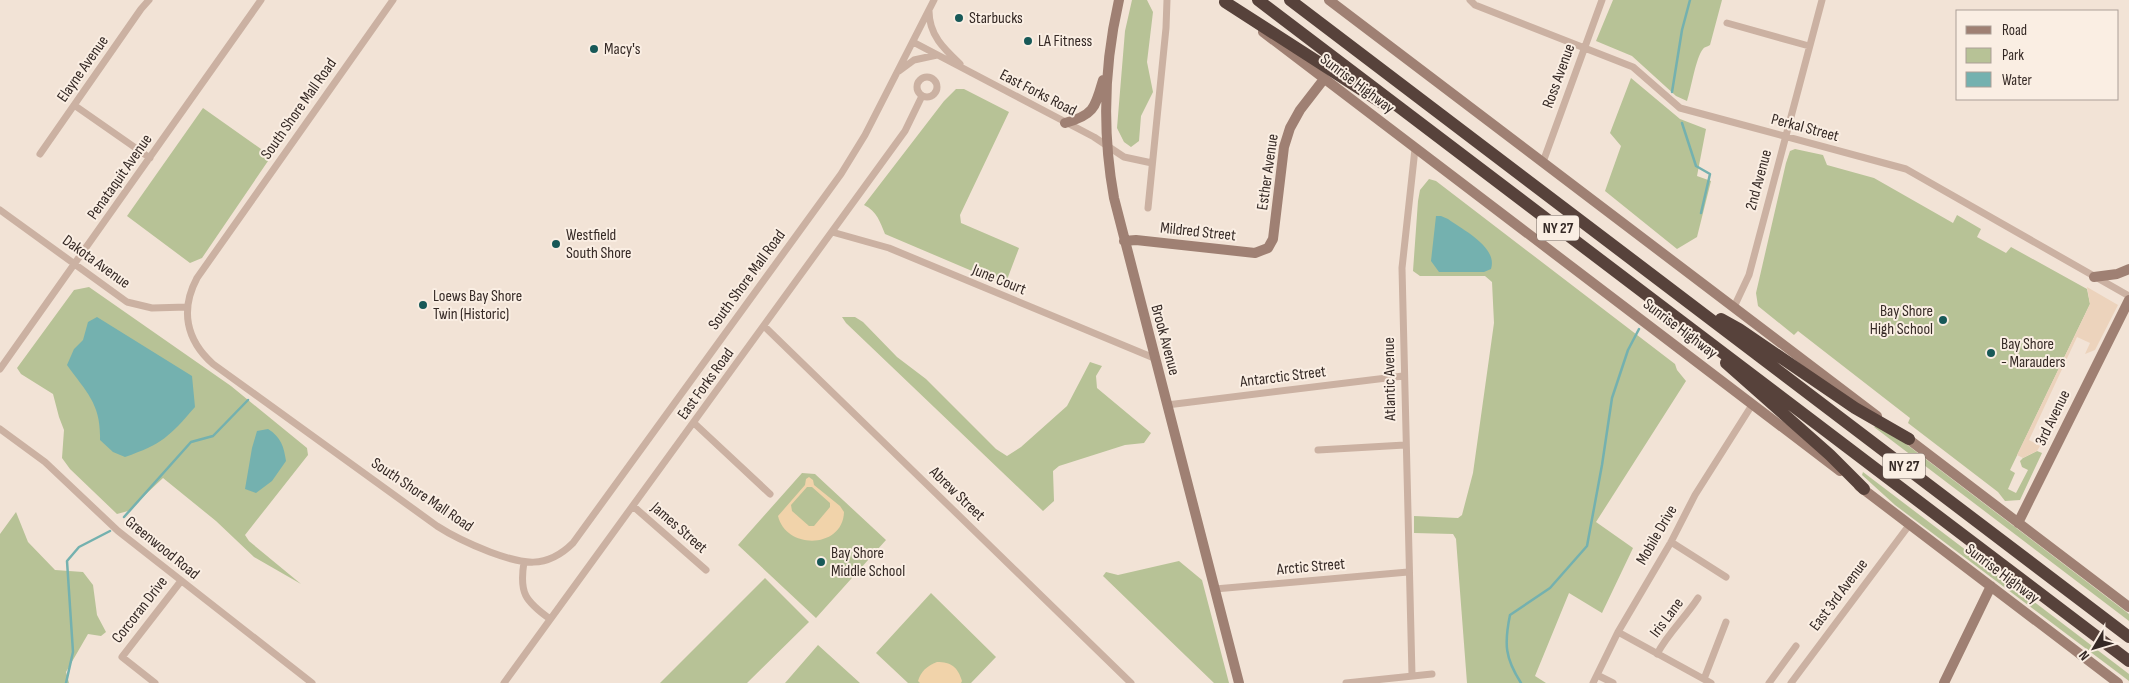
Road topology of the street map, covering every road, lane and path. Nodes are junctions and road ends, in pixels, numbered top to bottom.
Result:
1 (149, 0) edge
2 (261, 0) edge
3 (393, 0) edge
4 (934, 0) edge
5 (1119, 0) edge
6 (1167, 0) edge
7 (1258, 0) edge
8 (1290, 0) edge
9 (1329, 0) edge
10 (1338, 0) edge
11 (1470, 0) edge
12 (1602, 0) edge
13 (1822, 0) edge
14 (1224, 1) edge
15 (929, 9) junction
16 (1351, 17) junction
17 (1727, 24) dead end
18 (913, 42) junction
19 (1809, 46) junction
20 (1584, 48) junction
21 (937, 55) junction
22 (1109, 60) junction
23 (967, 72) junction
24 (897, 73) junction
25 (1324, 79) junction
26 (922, 96) dead end
27 (74, 105) junction
28 (1065, 123) junction
29 (1432, 132) junction
30 (1785, 136) junction
31 (1107, 146) junction
32 (1415, 149) junction
33 (40, 154) dead end
34 (150, 158) junction
35 (1543, 162) junction
36 (1152, 163) junction
37 (1148, 208) dead end
38 (0, 210) edge
39 (832, 232) junction
40 (1124, 241) junction
41 (1268, 248) joint
42 (76, 263) junction
43 (2129, 269) edge
44 (2094, 276) junction
45 (1679, 296) junction
46 (2129, 296) edge
47 (2129, 300) edge
48 (187, 307) junction
49 (1734, 307) junction
50 (1684, 324) junction
51 (764, 326) junction
52 (1154, 358) junction
53 (0, 370) edge
54 (1403, 376) junction
55 (1167, 405) junction
56 (1752, 405) junction
57 (694, 423) junction
58 (0, 429) edge
59 (1909, 440) junction
60 (1405, 445) junction
61 (1318, 450) dead end
62 (1864, 489) junction
63 (770, 494) dead end
64 (634, 506) junction
65 (2018, 522) junction
66 (1910, 524) junction
67 (1671, 542) junction
68 (524, 562) junction
69 (706, 570) dead end
70 (1408, 572) junction
71 (1726, 577) dead end
72 (181, 581) junction
73 (1991, 586) junction
74 (1215, 589) junction
75 (1698, 598) dead end
76 (2129, 607) edge
77 (550, 619) junction
78 (1726, 622) dead end
79 (1618, 632) junction
80 (2129, 637) edge
81 (1796, 646) dead end
82 (1658, 654) junction
83 (2129, 661) edge
84 (1432, 674) dead end
85 (1597, 675) junction
86 (1412, 676) junction
87 (1707, 681) edge
88 (155, 683) edge
89 (312, 683) edge
90 (504, 683) edge
91 (1131, 683) edge
92 (1239, 683) edge
93 (1346, 683) edge
94 (1593, 683) edge
95 (1613, 683) edge
96 (1769, 683) edge
97 (1791, 683) edge
98 (1944, 683) edge
99 (2118, 683) edge

1 - 27 street, Elayne Avenue
2 - 34 street, Penataquit Avenue
3 - 48 street, South Shore Mall Road
4 - 15 street, South Shore Mall Road
5 - 22 main road, Brook Avenue
6 - 36 street
7 - 29 highway, Sunrise Highway / NY 27
8 - 45 highway, Sunrise Highway / NY 27
9 - 16 main road
10 - 16 main road
11 - 20 street, Perkal Street
12 - 20 street, Ross Avenue
13 - 19 street, 2nd Avenue
14 - 25 main road, Sunrise Highway
14 - 29 highway
15 - 18 street, South Shore Mall Road
15 - 23 street
16 - 35 main road
17 - 19 street
18 - 21 street, East Forks Road
18 - 24 street, South Shore Mall Road
19 - 30 street, 2nd Avenue
20 - 30 street, Perkal Street
20 - 35 street, Ross Avenue
21 - 23 street, East Forks Road
21 - 24 street
22 - 28 main road
22 - 31 main road, Brook Avenue
23 - 28 street, East Forks Road
24 - 68 street, South Shore Mall Road
25 - 32 main road, Sunrise Highway
25 - 41 main road, Esther Avenue
26 - 39 street, East Forks Road
27 - 33 street, Elayne Avenue
27 - 34 street
28 - 31 street, East Forks Road
29 - 50 highway, Sunrise Highway / NY 27
30 - 44 street, Perkal Street
30 - 49 street, 2nd Avenue
31 - 36 street, East Forks Road
31 - 40 main road, Brook Avenue
32 - 54 street, Atlantic Avenue
32 - 56 main road, Sunrise Highway
34 - 42 street, Penataquit Avenue
35 - 49 main road
36 - 37 street
38 - 42 street, Dakota Avenue
39 - 51 street, East Forks Road
39 - 52 street, June Court
40 - 41 main road, Mildred Street
40 - 52 main road, Brook Avenue
42 - 48 street, Dakota Avenue
42 - 53 street, Penataquit Avenue
43 - 44 main road
44 - 46 street, Perkal Street
45 - 59 highway
45 - 80 highway, Sunrise Highway / NY 27
47 - 65 main road, 3rd Avenue
48 - 68 street, South Shore Mall Road
49 - 59 main road
50 - 62 highway
50 - 83 highway, Sunrise Highway / NY 27
51 - 57 street, East Forks Road
51 - 91 street, Abrew Street
52 - 55 main road, Brook Avenue
54 - 55 street, Antarctic Street
54 - 60 street, Atlantic Avenue
55 - 74 main road, Brook Avenue
56 - 62 main road, Sunrise Highway
56 - 67 street, Mobile Drive
57 - 63 street
57 - 64 street, East Forks Road
58 - 72 street, Greenwood Road
59 - 65 main road
60 - 61 street
60 - 70 street, Atlantic Avenue
62 - 66 main road, Sunrise Highway
64 - 69 street, James Street
64 - 77 street, East Forks Road
65 - 76 main road
66 - 73 main road, Sunrise Highway
66 - 97 street, East 3rd Avenue
67 - 71 street
67 - 79 street, Mobile Drive
68 - 77 street
70 - 74 street, Arctic Street
70 - 86 street, Atlantic Avenue
72 - 88 street, Corcoran Drive
72 - 89 street, Greenwood Road
73 - 98 main road
73 - 99 main road, Sunrise Highway
74 - 92 main road, Brook Avenue
75 - 82 street, Iris Lane
77 - 90 street, East Forks Road
78 - 87 street
79 - 82 street
79 - 85 street, Mobile Drive
81 - 96 street
82 - 87 street
84 - 86 street
85 - 94 street, Mobile Drive
85 - 95 street
86 - 93 street

